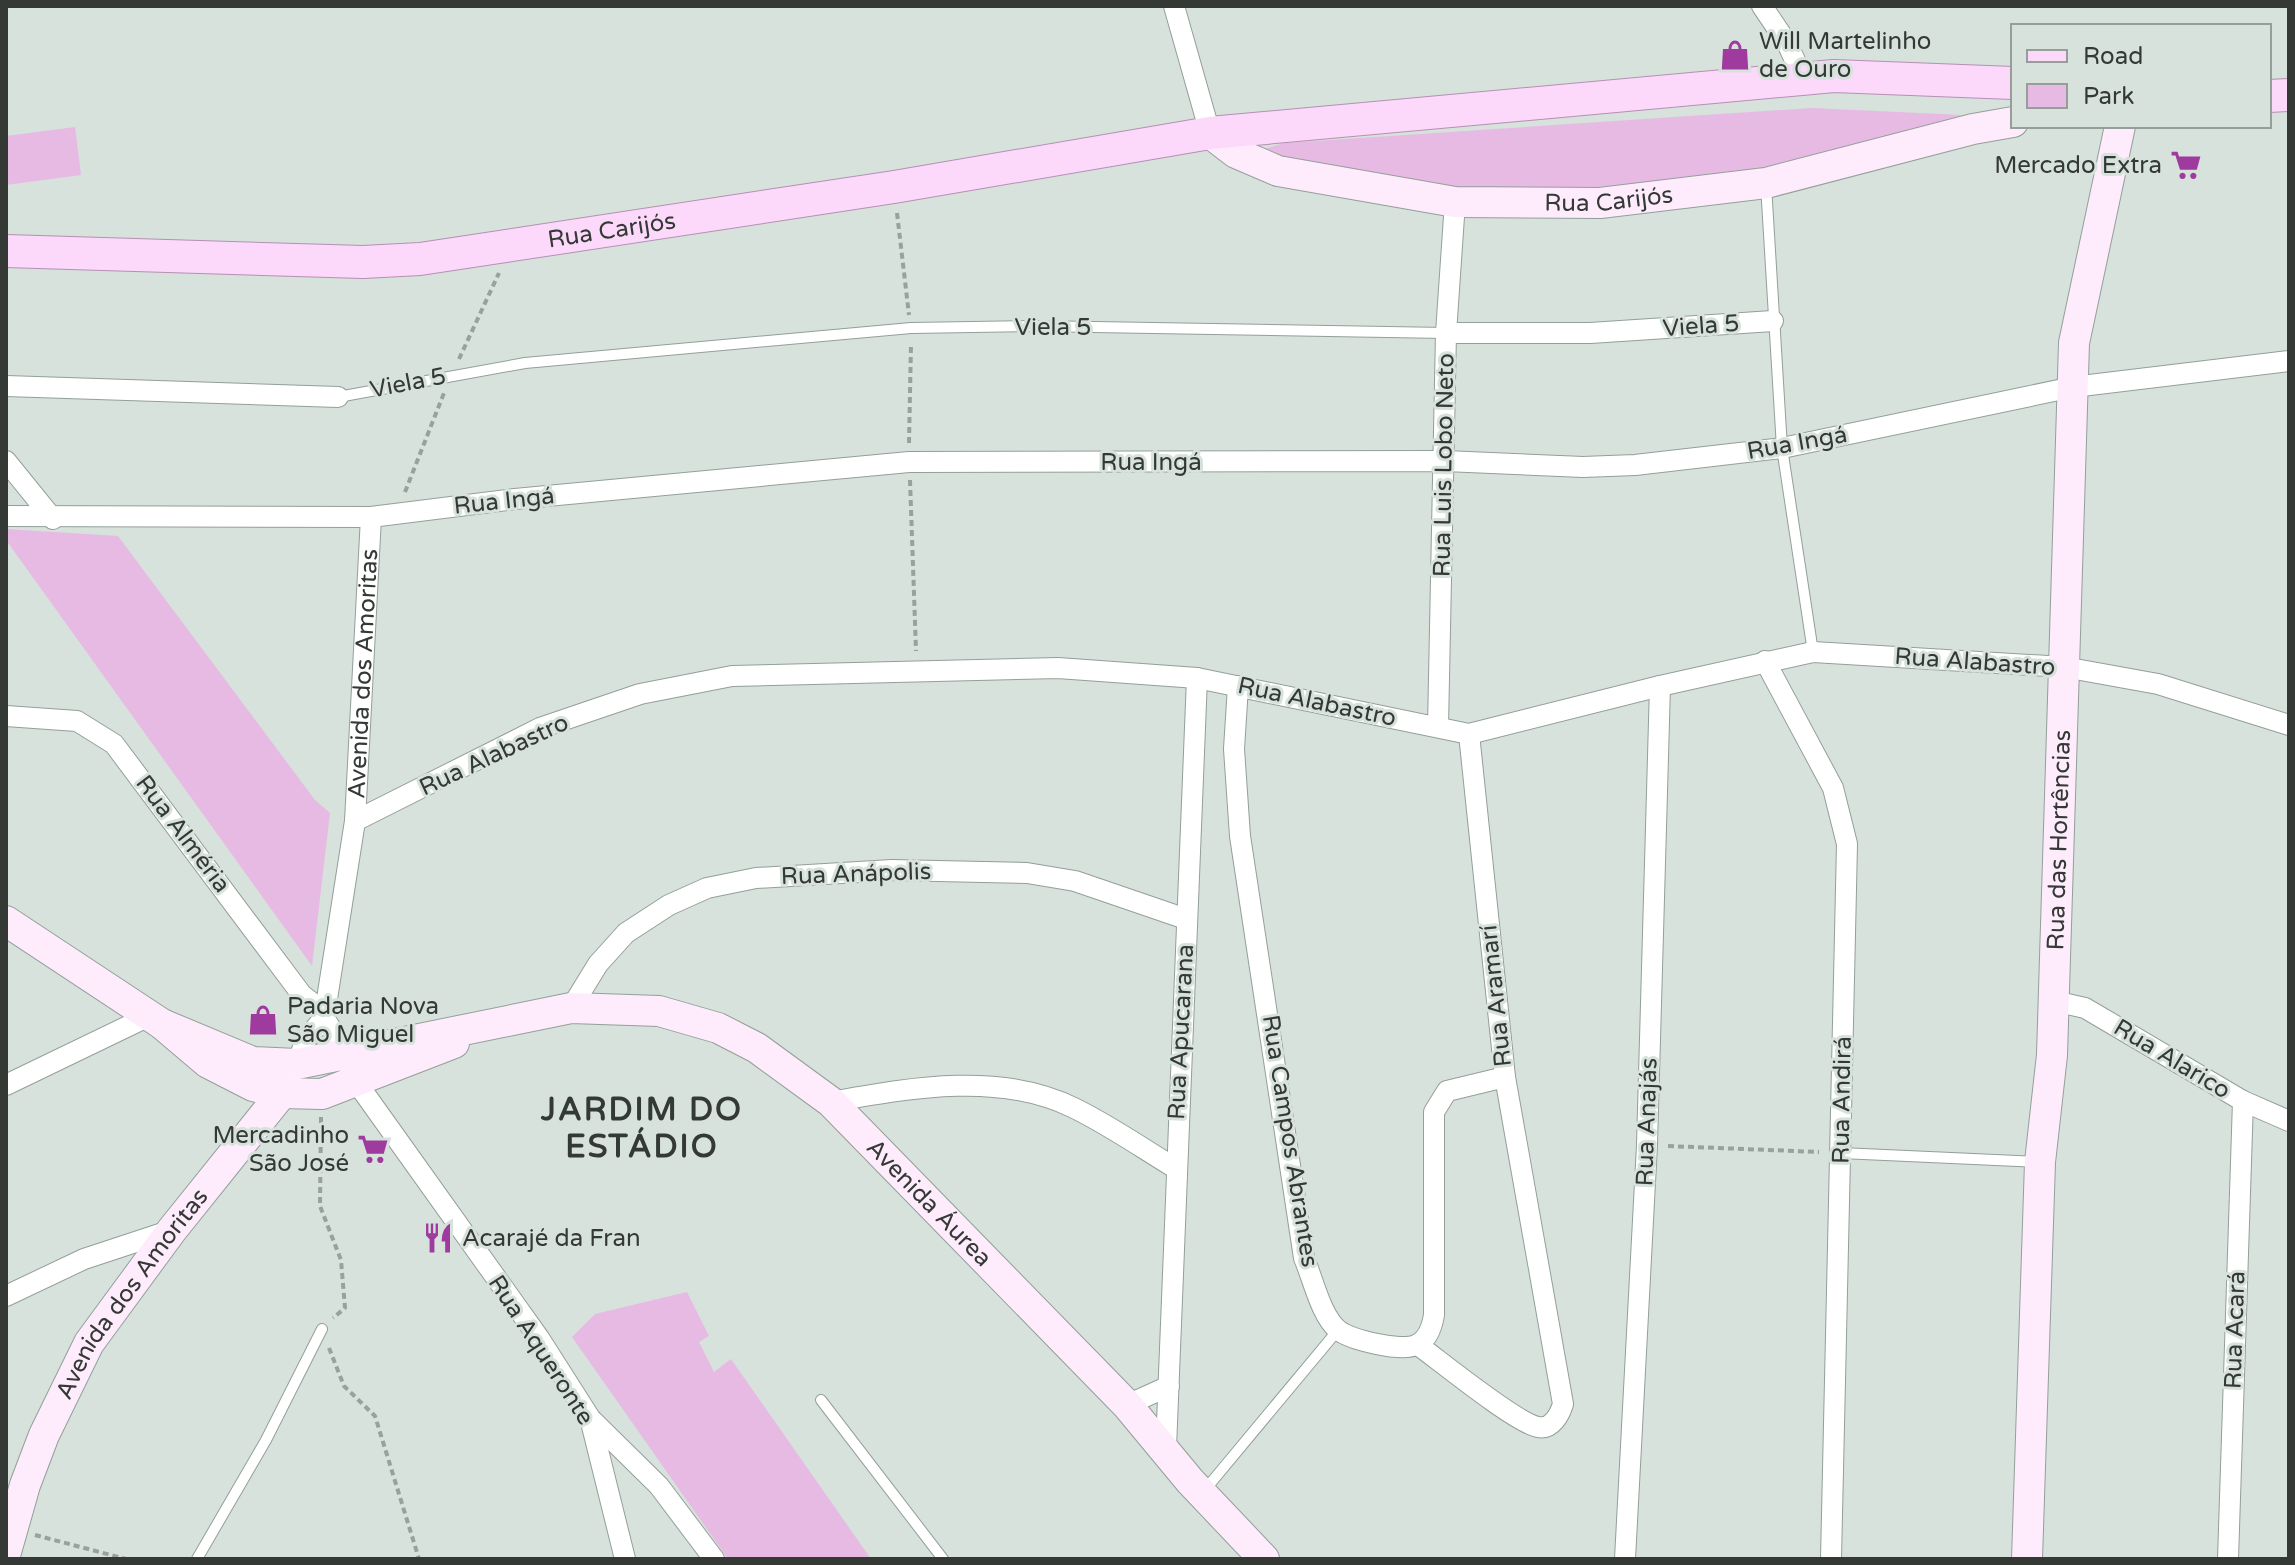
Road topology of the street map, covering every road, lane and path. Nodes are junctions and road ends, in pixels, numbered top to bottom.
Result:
1 (1174, 6) edge
2 (1762, 6) edge
3 (1803, 78) junction
4 (2011, 83) edge
5 (2011, 122) edge
6 (2120, 128) edge
7 (1210, 133) junction
8 (1766, 183) junction
9 (894, 187) junction
10 (1455, 202) junction
11 (6, 251) edge
12 (1773, 321) junction
13 (911, 328) junction
14 (1446, 333) junction
15 (2289, 361) edge
16 (6, 386) edge
17 (2073, 387) junction
18 (338, 397) joint
19 (1782, 448) junction
20 (6, 461) edge
21 (1445, 461) junction
22 (909, 462) junction
23 (6, 516) edge
24 (371, 517) junction
25 (53, 519) junction
26 (1813, 652) junction
27 (1765, 661) junction
28 (2064, 667) junction
29 (917, 671) junction
30 (1197, 678) junction
31 (1238, 686) junction
32 (1660, 686) junction
33 (6, 716) edge
34 (2289, 725) edge
35 (1438, 727) junction
36 (1469, 734) junction
37 (355, 821) junction
38 (1186, 919) junction
39 (6, 921) edge
40 (2054, 1001) junction
41 (571, 1008) junction
42 (324, 1015) junction
43 (156, 1020) junction
44 (508, 1020) junction
45 (343, 1052) junction
46 (297, 1064) junction
47 (1505, 1077) junction
48 (357, 1083) junction
49 (6, 1085) edge
50 (282, 1093) junction
51 (322, 1094) junction
52 (2243, 1101) junction
53 (831, 1102) junction
54 (2289, 1121) edge
55 (1647, 1145) junction
56 (1841, 1153) junction
57 (2040, 1162) junction
58 (1175, 1168) junction
59 (172, 1230) junction
60 (6, 1296) edge
61 (322, 1329) junction
62 (1338, 1330) junction
63 (1418, 1345) junction
64 (1169, 1386) junction
65 (821, 1400) dead end
66 (1127, 1405) junction
67 (590, 1418) junction
68 (1166, 1448) junction
69 (1202, 1493) junction
70 (8, 1537) edge
71 (126, 1559) edge
72 (197, 1559) edge
73 (419, 1559) edge
74 (625, 1559) edge
75 (714, 1559) edge
76 (943, 1559) edge
77 (1264, 1559) edge
78 (1625, 1559) edge
79 (1831, 1559) edge
80 (2027, 1559) edge
81 (2228, 1559) edge

1 - 7 street
2 - 3 street
3 - 4 main road, Rua Carijós
3 - 7 main road, Rua Carijós
5 - 8 street, Rua Carijós
6 - 17 street, Rua das Hortências
7 - 9 main road, Rua Carijós
7 - 10 street, Rua Carijós
8 - 10 street, Rua Carijós
8 - 12 lane
9 - 11 main road, Rua Carijós
9 - 13 path
10 - 14 street, Rua Luis Lobo Neto
12 - 14 street, Viela 5
12 - 19 lane
13 - 14 lane, Viela 5
13 - 18 lane, Viela 5
13 - 22 path
14 - 21 street, Rua Luis Lobo Neto
15 - 17 street, Rua Ingá
16 - 18 street
17 - 19 street, Rua Ingá
17 - 28 street, Rua das Hortências
19 - 21 street, Rua Ingá
19 - 26 lane
20 - 25 street
21 - 22 street, Rua Ingá
21 - 35 street, Rua Luis Lobo Neto
22 - 24 street, Rua Ingá
22 - 29 path
23 - 25 street, Rua Ingá
24 - 25 street, Rua Ingá
24 - 37 street, Avenida dos Amoritas
26 - 27 street, Rua Alabastro
26 - 28 street, Rua Alabastro
27 - 32 street, Rua Alabastro
27 - 56 street, Rua Andirá
28 - 34 street, Rua Alabastro
28 - 40 street, Rua das Hortências
29 - 30 street, Rua Alabastro
29 - 37 street, Rua Alabastro
30 - 31 street, Rua Alabastro
30 - 38 street, Rua Apucarana
31 - 35 street, Rua Alabastro
31 - 62 street, Rua Campos Abrantes
32 - 36 street, Rua Alabastro
32 - 55 street, Rua Anajás
33 - 42 street, Rua Alméria
35 - 36 street, Rua Alabastro
36 - 47 street, Rua Aramarí
37 - 42 street, Avenida dos Amoritas
38 - 41 street, Rua Anápolis
38 - 58 street, Rua Apucarana
39 - 43 street
40 - 52 street, Rua Alarico
40 - 57 street, Rua das Hortências
41 - 44 street, Avenida Áurea
41 - 53 street, Avenida Áurea
42 - 45 street
42 - 46 street, Avenida dos Amoritas
43 - 46 street, Avenida Áurea
43 - 49 street
43 - 50 street, Avenida Áurea
44 - 45 street, Avenida Áurea
44 - 48 street, Avenida Áurea
45 - 46 street, Avenida Áurea
45 - 48 street
46 - 50 street, Avenida dos Amoritas
47 - 63 street
47 - 63 street, Rua Aramarí
48 - 51 street, Avenida Áurea
48 - 67 street, Rua Aqueronte
50 - 51 street, Avenida Áurea
50 - 59 street, Avenida dos Amoritas
51 - 61 path
52 - 54 street, Rua Alarico
52 - 81 street, Rua Acará
53 - 58 street
53 - 66 street, Avenida Áurea
55 - 56 path
55 - 78 street, Rua Anajás
56 - 57 lane
56 - 79 street, Rua Andirá
57 - 80 street, Rua das Hortências
58 - 64 street, Rua Apucarana
59 - 60 street
59 - 70 street, Avenida dos Amoritas
61 - 72 lane
61 - 73 path
62 - 63 street
62 - 69 lane
64 - 66 street
64 - 68 street, Rua Apucarana
65 - 76 lane
66 - 68 street, Avenida Áurea
67 - 74 street, Rua Aqueronte
67 - 75 street
68 - 69 street, Avenida Áurea
69 - 77 street, Avenida Áurea
70 - 71 path

